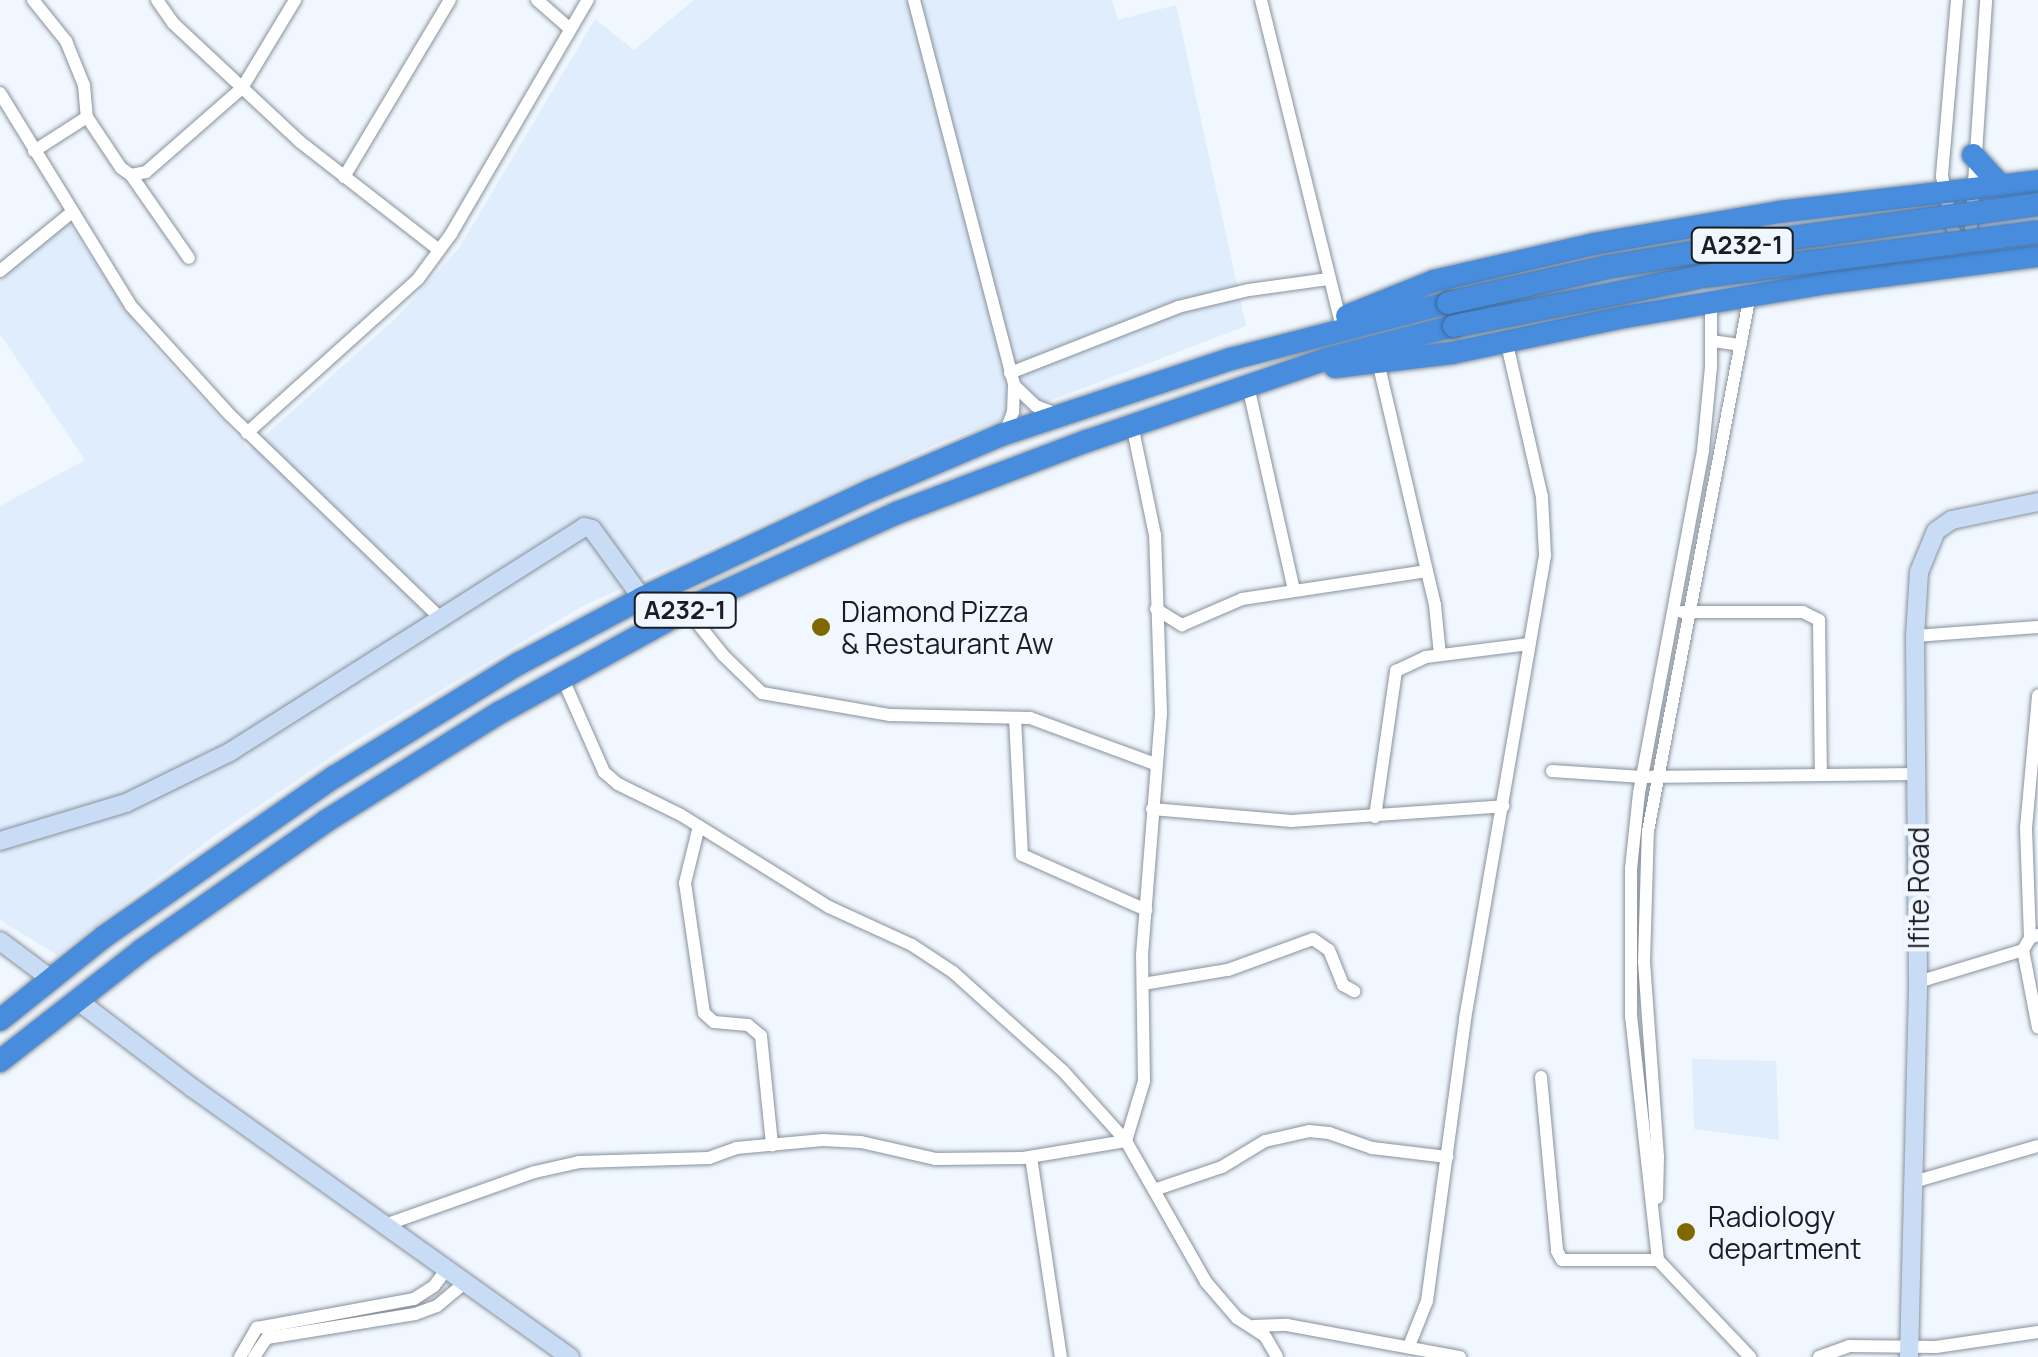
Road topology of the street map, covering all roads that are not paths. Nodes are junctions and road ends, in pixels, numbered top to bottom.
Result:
1 (33, 0) edge
2 (158, 0) edge
3 (295, 0) edge
4 (450, 0) edge
5 (537, 0) edge
6 (588, 0) edge
7 (914, 0) edge
8 (1261, 0) edge
9 (1958, 0) edge
10 (1986, 0) edge
11 (569, 28) junction
12 (242, 88) junction
13 (0, 93) edge
14 (12, 116) junction
15 (87, 118) junction
16 (0, 124) edge
17 (34, 151) junction
18 (1974, 154) junction
19 (131, 174) junction
20 (344, 177) junction
21 (2038, 181) edge
22 (2001, 186) junction
23 (1970, 190) junction
24 (1943, 193) junction
25 (2038, 204) edge
26 (72, 212) junction
27 (2038, 232) edge
28 (439, 250) junction
29 (2038, 256) edge
30 (189, 258) dead end
31 (1970, 265) junction
32 (0, 271) edge
33 (1328, 279) junction
34 (1750, 295) junction
35 (1711, 301) junction
36 (1340, 319) junction
37 (1506, 340) junction
38 (1712, 340) junction
39 (1285, 343) junction
40 (1741, 345) junction
41 (1378, 362) junction
42 (1292, 371) junction
43 (1012, 379) junction
44 (1710, 382) junction
45 (1734, 385) junction
46 (1248, 386) junction
47 (1060, 414) junction
48 (1132, 425) junction
49 (247, 433) junction
50 (1005, 434) junction
51 (2038, 502) edge
52 (1426, 572) junction
53 (1294, 590) junction
54 (642, 598) junction
55 (1156, 609) junction
56 (687, 610) junction
57 (1682, 612) junction
58 (442, 620) junction
59 (2038, 626) edge
60 (1916, 636) junction
61 (1529, 644) junction
62 (1440, 655) junction
63 (562, 677) junction
64 (2038, 696) edge
65 (1015, 718) junction
66 (1155, 764) junction
67 (1552, 771) dead end
68 (1821, 773) junction
69 (1918, 774) junction
70 (1649, 776) junction
71 (2033, 787) edge
72 (1502, 806) junction
73 (1152, 810) junction
74 (1375, 817) junction
75 (699, 826) junction
76 (0, 841) edge
77 (1146, 910) junction
78 (0, 941) edge
79 (2031, 941) edge
80 (51, 979) junction
81 (1918, 982) junction
82 (1143, 984) junction
83 (1354, 991) dead end
84 (78, 1000) junction
85 (0, 1020) edge
86 (2038, 1028) edge
87 (0, 1060) edge
88 (1541, 1078) dead end
89 (1126, 1141) junction
90 (772, 1144) junction
91 (2038, 1146) edge
92 (1031, 1157) junction
93 (1447, 1157) junction
94 (1912, 1182) junction
95 (1154, 1190) junction
96 (385, 1225) junction
97 (1658, 1260) junction
98 (447, 1269) junction
99 (466, 1282) junction
100 (1254, 1326) junction
101 (2038, 1332) edge
102 (1404, 1350) edge
103 (1909, 1352) edge
104 (240, 1357) edge
105 (254, 1357) edge
106 (570, 1357) edge
107 (1061, 1357) edge
108 (1277, 1357) edge
109 (1460, 1357) edge
110 (1750, 1357) edge
111 (1819, 1357) edge

1 - 15 street
2 - 12 street
3 - 12 street
4 - 20 street
5 - 11 street
6 - 11 street
7 - 43 street
8 - 33 street
9 - 24 street
10 - 18 street
11 - 28 street
12 - 19 street
12 - 20 street
13 - 14 street
14 - 16 street
14 - 17 street
15 - 17 street
15 - 19 street
17 - 26 street
18 - 22 highway
18 - 23 street
19 - 30 street
20 - 28 street
21 - 22 highway
22 - 23 highway
23 - 24 highway
23 - 31 street
24 - 31 street
24 - 36 highway
25 - 39 highway, A232-1, bridge
26 - 32 street
26 - 49 street
27 - 42 highway, A232-1, bridge
28 - 49 street
29 - 31 highway
31 - 34 highway
33 - 36 street
33 - 43 street
34 - 35 highway
34 - 40 street
35 - 37 highway
35 - 38 street
36 - 39 highway
37 - 41 highway
37 - 61 street
38 - 40 street
38 - 44 street
39 - 47 highway, A232-1
40 - 45 street
41 - 42 highway
41 - 52 street
42 - 46 highway, A232-1
43 - 47 street
43 - 50 street
44 - 45 street
44 - 57 street
45 - 57 street
46 - 48 highway, A232-1
46 - 53 street
47 - 50 highway, A232-1
48 - 55 street
48 - 56 highway, A232-1
49 - 58 street
50 - 54 highway, A232-1
51 - 60 street, Ifite Road
52 - 53 street
52 - 62 street
53 - 55 street
54 - 58 street
54 - 80 highway, A232-1
55 - 66 street
56 - 63 highway, A232-1
56 - 65 street
57 - 68 street
57 - 70 street
58 - 76 street
59 - 60 street
60 - 69 street, Ifite Road
61 - 62 street
61 - 72 street
62 - 74 street
63 - 75 street
63 - 84 highway, A232-1
64 - 71 street
65 - 66 street
65 - 77 street
66 - 73 street
67 - 70 street
68 - 69 street
68 - 70 street
69 - 81 street, Ifite Road
70 - 97 street
71 - 79 street
72 - 74 street
72 - 93 street
73 - 74 street
73 - 77 street
75 - 89 street
75 - 90 street
77 - 82 street
78 - 80 street
79 - 81 street
79 - 86 street
80 - 85 highway, A232-1
81 - 94 street, Ifite Road
82 - 83 street
82 - 89 street
84 - 87 highway, A232-1
84 - 96 street
88 - 97 street
89 - 92 street
89 - 95 street
90 - 92 street
90 - 96 street
91 - 94 street
92 - 107 street
93 - 95 street
93 - 102 street
94 - 103 street, Ifite Road
95 - 100 street
96 - 98 street
97 - 110 street
98 - 99 street
98 - 104 street
99 - 105 street
99 - 106 street
100 - 102 street
100 - 108 street
101 - 103 street
102 - 109 street
103 - 111 street

